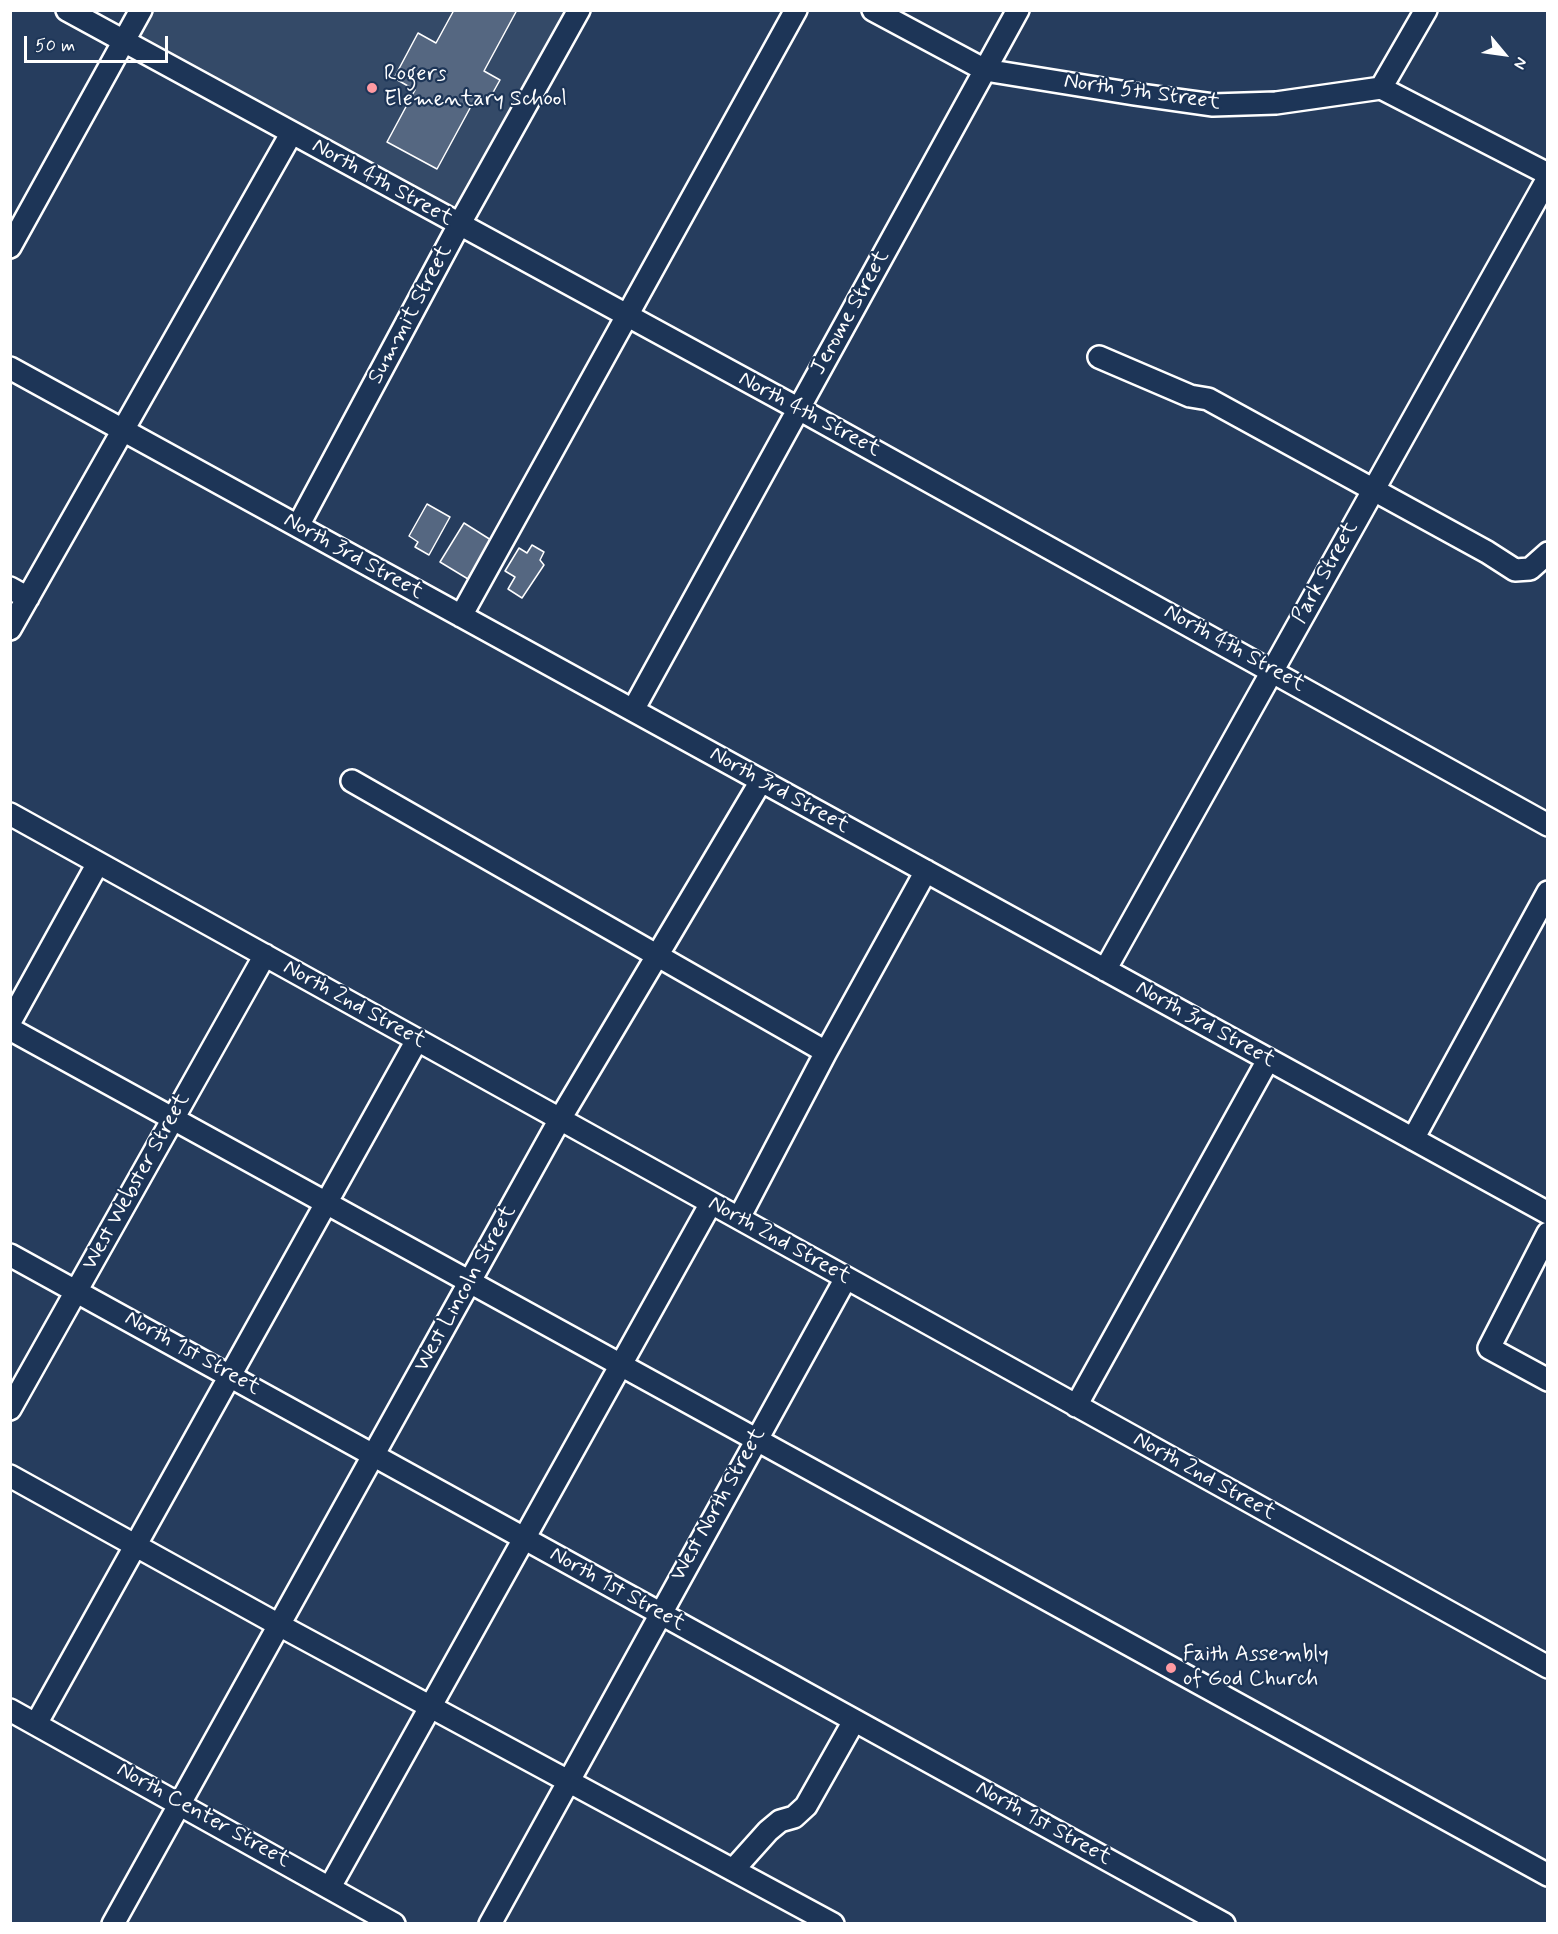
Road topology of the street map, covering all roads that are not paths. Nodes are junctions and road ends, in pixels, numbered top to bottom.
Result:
1 (67, 10) edge
2 (141, 10) edge
3 (579, 10) edge
4 (796, 10) edge
5 (873, 10) edge
6 (1018, 10) edge
7 (1426, 10) edge
8 (124, 42) junction
9 (985, 70) junction
10 (1381, 88) junction
11 (291, 134) junction
12 (1548, 176) edge
13 (459, 225) junction
14 (10, 247) edge
15 (626, 317) junction
16 (1099, 357) dead end
17 (10, 368) edge
18 (799, 409) junction
19 (124, 430) junction
20 (1373, 489) junction
21 (298, 526) junction
22 (1548, 553) edge
23 (19, 593) edge
24 (461, 616) junction
25 (10, 629) edge
26 (1272, 670) junction
27 (633, 710) junction
28 (352, 781) dead end
29 (761, 781) junction
30 (10, 814) edge
31 (1548, 825) edge
32 (98, 863) junction
33 (926, 872) junction
34 (1548, 892) edge
35 (658, 954) junction
36 (265, 956) junction
37 (1105, 970) junction
38 (10, 1022) edge
39 (10, 1029) edge
40 (417, 1040) junction
41 (826, 1052) junction
42 (1268, 1060) junction
43 (173, 1118) junction
44 (560, 1119) junction
45 (1413, 1139) junction
46 (326, 1203) junction
47 (711, 1203) junction
48 (1548, 1213) edge
49 (739, 1218) junction
50 (1548, 1233) edge
51 (10, 1255) edge
52 (846, 1278) junction
53 (470, 1283) junction
54 (76, 1291) junction
55 (620, 1366) junction
56 (230, 1375) junction
57 (1548, 1380) edge
58 (1076, 1406) junction
59 (10, 1409) edge
60 (755, 1440) junction
61 (375, 1454) junction
62 (10, 1476) edge
63 (524, 1538) junction
64 (135, 1546) junction
65 (659, 1614) junction
66 (279, 1625) junction
67 (1548, 1667) edge
68 (430, 1707) junction
69 (10, 1710) edge
70 (854, 1721) junction
71 (36, 1724) junction
72 (568, 1781) junction
73 (180, 1803) junction
74 (733, 1870) junction
75 (1548, 1875) edge
76 (330, 1887) junction
77 (113, 1923) edge
78 (394, 1923) edge
79 (490, 1923) edge
80 (833, 1923) edge
81 (1224, 1923) edge

1 - 8 street, North 4th Street
2 - 8 street
3 - 13 street, Summit Street
4 - 15 street
5 - 9 street, North 5th Street
6 - 9 street, Jerome Street
7 - 10 street
8 - 11 street, North 4th Street
8 - 14 street
9 - 10 street, North 5th Street
9 - 18 street, Jerome Street
10 - 12 street
11 - 13 street, North 4th Street
11 - 19 street
12 - 20 street, Park Street
13 - 15 street, North 4th Street
13 - 21 street, Summit Street
15 - 18 street, North 4th Street
15 - 24 street
16 - 20 street
17 - 19 street, North 3rd Street
18 - 26 street, North 4th Street
18 - 27 street, Jerome Street
19 - 21 street, North 3rd Street
19 - 23 street
20 - 22 street
20 - 26 street, Park Street
21 - 24 street, North 3rd Street
23 - 25 street
24 - 27 street, North 3rd Street
26 - 31 street, North 4th Street
26 - 37 street, Park Street
27 - 29 street, North 3rd Street
28 - 35 street
29 - 33 street, North 3rd Street
29 - 35 street, West Lincoln Street
30 - 32 street, North 2nd Street
32 - 36 street, North 2nd Street
32 - 38 street
33 - 37 street, North 3rd Street
33 - 41 street
34 - 45 street
35 - 41 street
35 - 44 street, West Lincoln Street
36 - 40 street, North 2nd Street
36 - 43 street, West Webster Street
37 - 42 street, North 3rd Street
39 - 43 street
40 - 44 street, North 2nd Street
40 - 46 street
41 - 49 street
42 - 45 street, North 3rd Street
42 - 58 street
43 - 46 street
43 - 54 street, West Webster Street
44 - 47 street, North 2nd Street
44 - 53 street, West Lincoln Street
45 - 48 street, North 3rd Street
46 - 53 street
46 - 56 street
47 - 49 street, North 2nd Street
47 - 55 street
49 - 52 street, North 2nd Street
50 - 57 street
51 - 54 street, North 1st Street
52 - 58 street, North 2nd Street
52 - 60 street, West North Street
53 - 55 street
53 - 61 street, West Lincoln Street
54 - 56 street, North 1st Street
54 - 59 street, West Webster Street
55 - 60 street
55 - 63 street
56 - 61 street, North 1st Street
56 - 64 street
58 - 67 street, North 2nd Street
60 - 65 street, West North Street
60 - 75 street
61 - 63 street, North 1st Street
61 - 66 street, West Lincoln Street
62 - 64 street
63 - 65 street, North 1st Street
63 - 68 street
64 - 66 street
64 - 71 street
65 - 70 street, North 1st Street
65 - 72 street, West North Street
66 - 68 street
66 - 73 street, West Lincoln Street
68 - 72 street
68 - 76 street
69 - 71 street, North Center Street
70 - 74 street
70 - 81 street, North 1st Street
71 - 73 street, North Center Street
72 - 74 street
72 - 79 street, West North Street
73 - 76 street, North Center Street
73 - 77 street, West Lincoln Street
74 - 80 street
76 - 78 street, North Center Street

